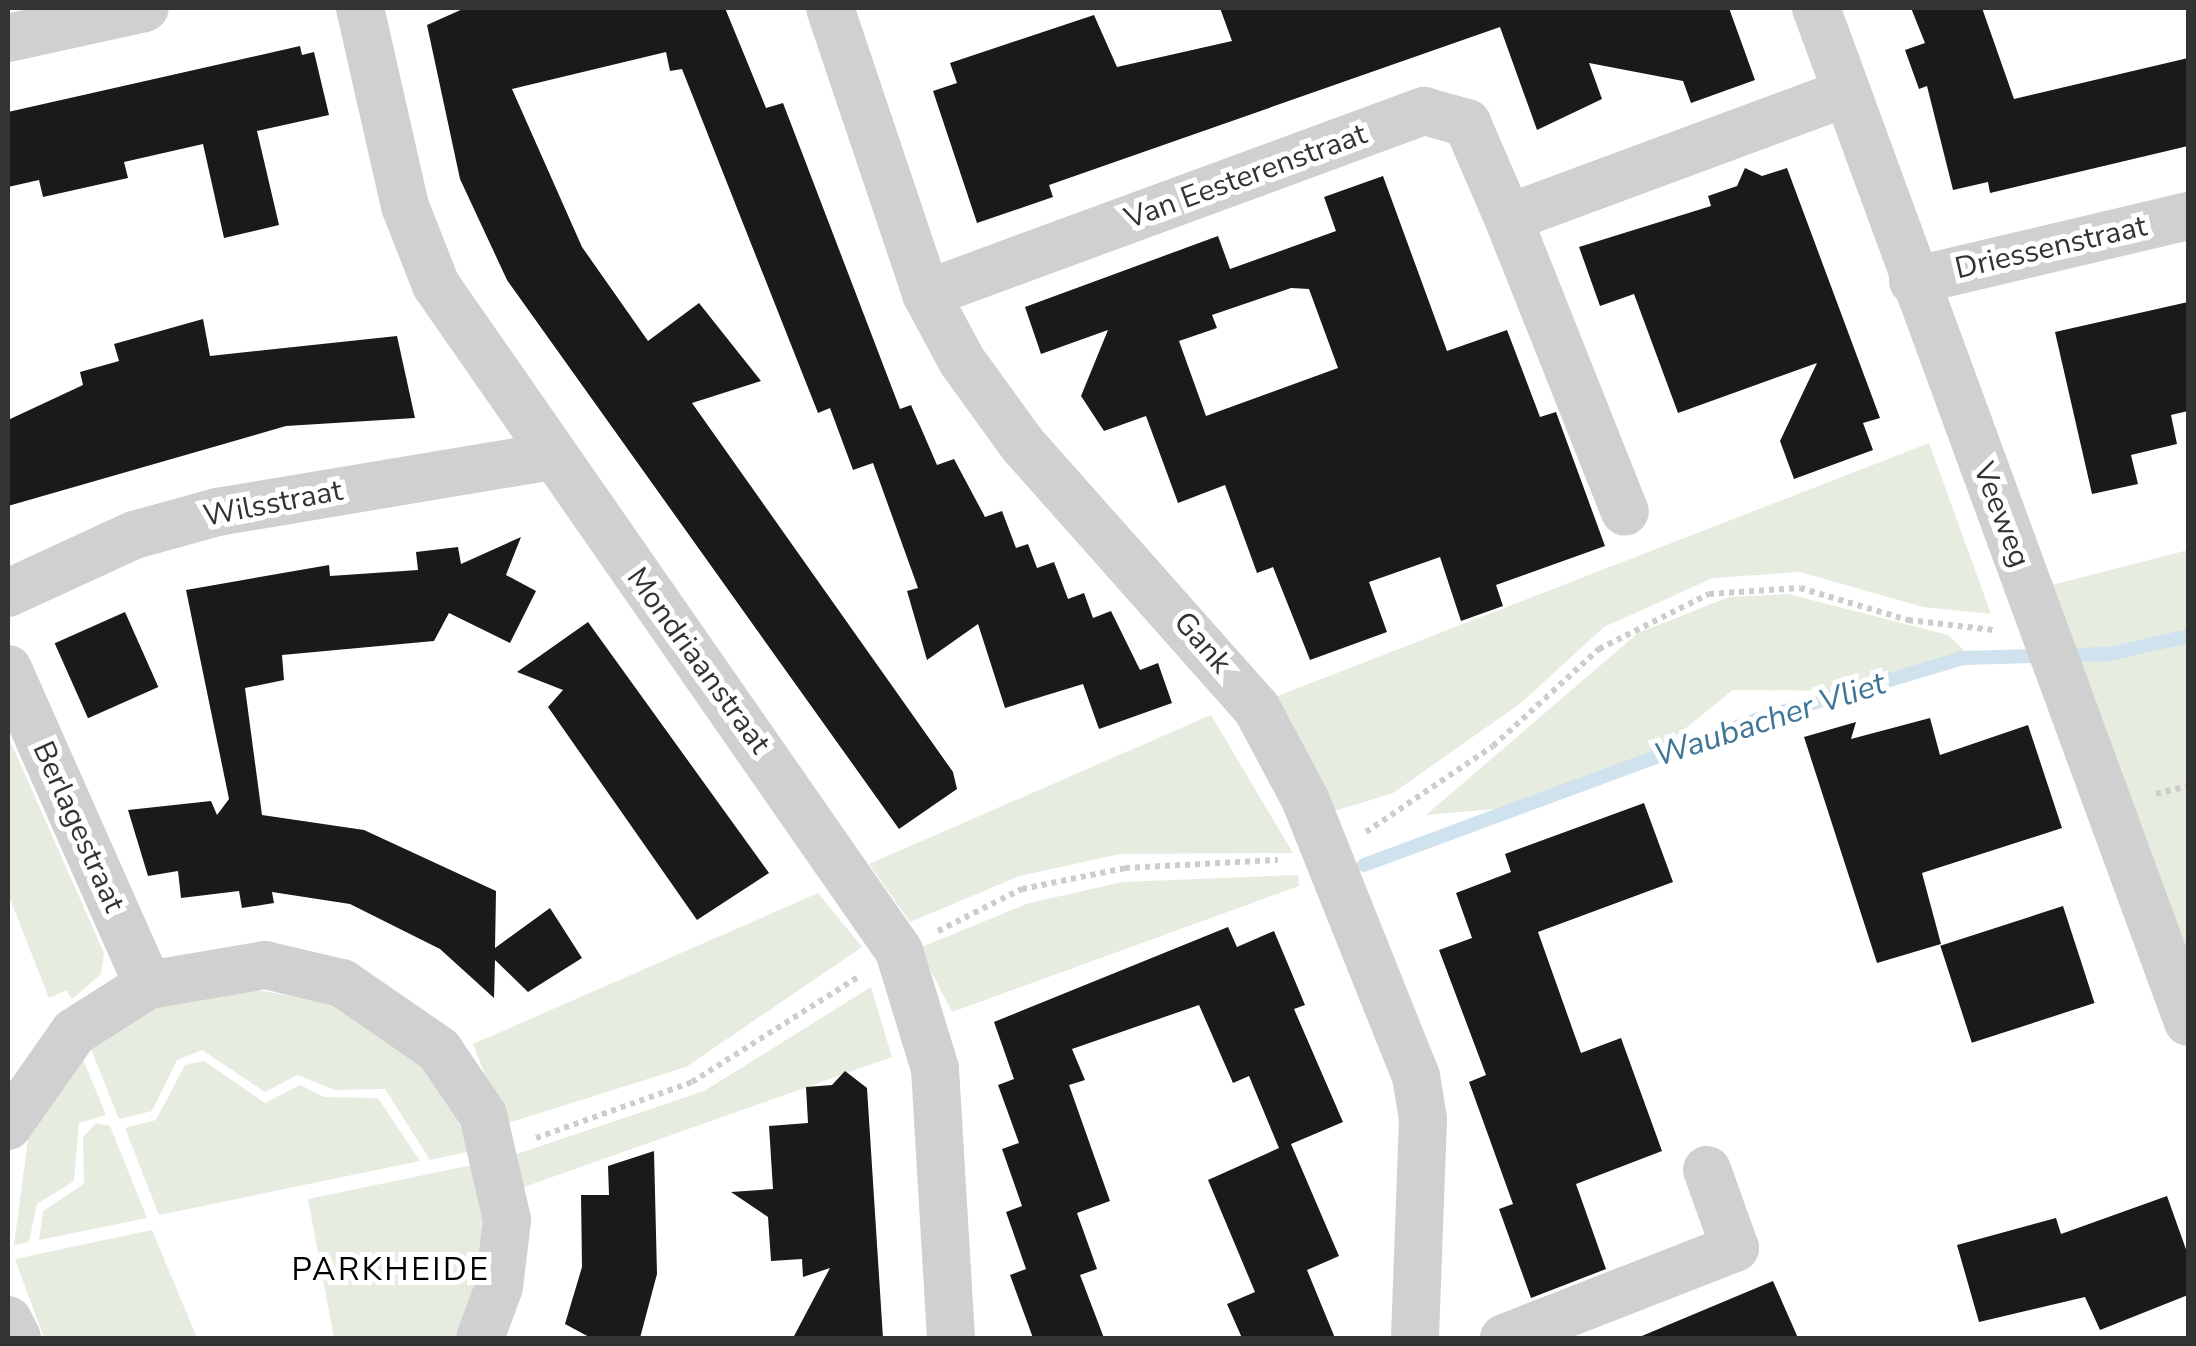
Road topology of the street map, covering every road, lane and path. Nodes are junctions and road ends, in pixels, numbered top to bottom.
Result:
1 (145, 8) edge
2 (360, 8) edge
3 (830, 8) edge
4 (1816, 8) edge
5 (8, 38) edge
6 (1846, 94) junction
7 (2188, 216) edge
8 (1508, 218) junction
9 (1913, 280) junction
10 (926, 294) junction
11 (550, 456) junction
12 (1625, 512) dead end
13 (8, 593) edge
14 (8, 669) edge
15 (148, 984) junction
16 (2188, 1022) edge
17 (8, 1126) edge
18 (1707, 1170) dead end
19 (8, 1320) edge
20 (16, 1338) edge
21 (480, 1338) edge
22 (951, 1338) edge
23 (1415, 1338) edge
24 (1504, 1338) edge

1 - 5 street
2 - 11 street, Mondriaanstraat
3 - 10 street, Gank
4 - 6 street, Veeweg
6 - 8 street
6 - 9 street, Veeweg
7 - 9 street, Driessenstraat
8 - 10 street, Van Eesterenstraat
8 - 12 street, Van Eesterenstraat
9 - 16 street, Veeweg
10 - 23 street, Gank
11 - 13 street, Wilsstraat
11 - 22 street, Mondriaanstraat
14 - 15 street, Berlagestraat
15 - 17 street
15 - 21 street
18 - 24 street
19 - 20 street

